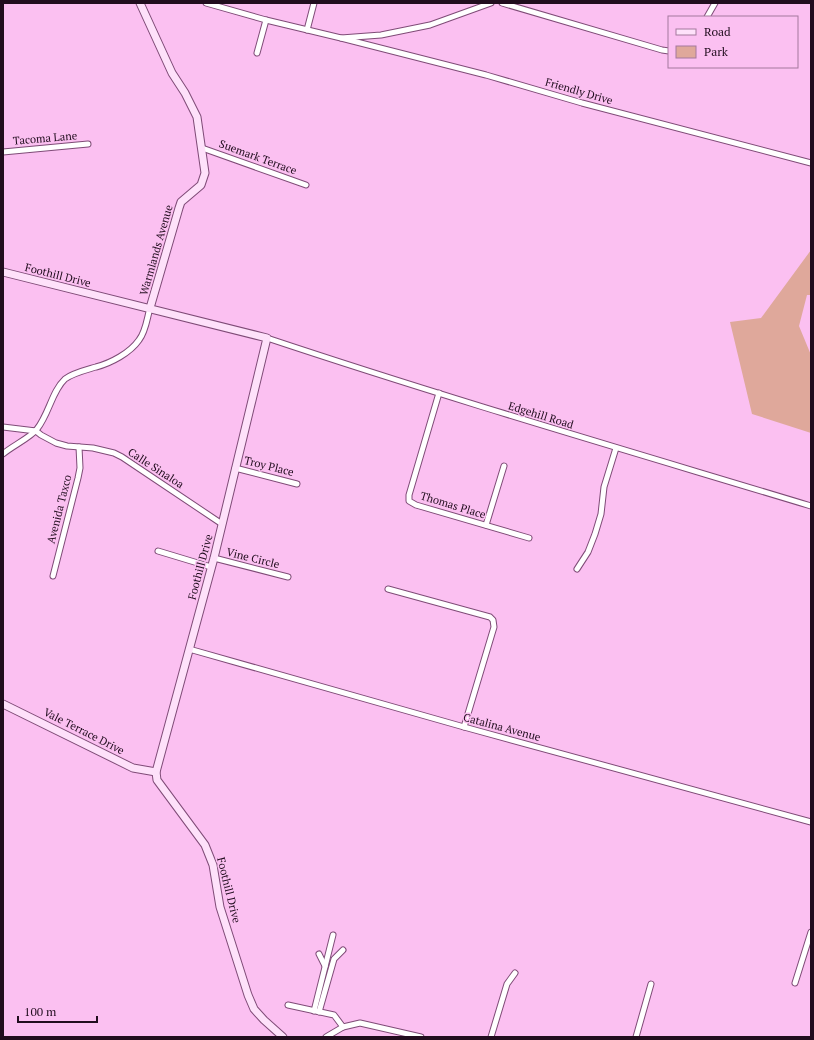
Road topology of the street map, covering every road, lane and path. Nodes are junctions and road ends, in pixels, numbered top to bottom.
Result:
1 (140, 3) edge
2 (206, 3) edge
3 (314, 3) edge
4 (491, 3) edge
5 (502, 3) edge
6 (715, 3) edge
7 (708, 16) edge
8 (266, 20) junction
9 (307, 30) junction
10 (341, 38) junction
11 (668, 51) edge
12 (257, 54) dead end
13 (88, 144) dead end
14 (202, 148) junction
15 (3, 152) edge
16 (811, 164) edge
17 (306, 185) dead end
18 (3, 272) edge
19 (150, 308) junction
20 (267, 338) junction
21 (439, 393) junction
22 (3, 427) edge
23 (36, 431) junction
24 (79, 447) junction
25 (616, 448) junction
26 (3, 454) edge
27 (504, 466) dead end
28 (235, 468) junction
29 (297, 484) dead end
30 (811, 506) edge
31 (222, 524) junction
32 (486, 525) junction
33 (529, 538) dead end
34 (158, 552) dead end
35 (214, 558) junction
36 (211, 567) junction
37 (577, 569) dead end
38 (53, 576) dead end
39 (288, 577) dead end
40 (388, 589) dead end
41 (189, 649) junction
42 (3, 704) edge
43 (464, 727) junction
44 (156, 772) junction
45 (811, 822) edge
46 (811, 932) edge
47 (333, 935) dead end
48 (342, 950) dead end
49 (319, 954) dead end
50 (325, 967) junction
51 (515, 973) dead end
52 (795, 983) dead end
53 (651, 984) dead end
54 (288, 1005) dead end
55 (317, 1011) junction
56 (343, 1027) junction
57 (407, 1035) edge
58 (283, 1037) edge
59 (326, 1037) edge
60 (421, 1037) edge
61 (491, 1037) edge
62 (636, 1037) edge

1 - 14 street, Warmlands Avenue
2 - 8 street, Friendly Drive
3 - 9 street
4 - 10 street
5 - 11 street
6 - 7 street
8 - 9 street, Friendly Drive
8 - 12 street
9 - 10 street, Friendly Drive
10 - 16 street, Friendly Drive
13 - 15 street, Tacoma Lane
14 - 17 street, Suemark Terrace
14 - 19 street, Warmlands Avenue
18 - 19 street, Foothill Drive
19 - 20 street, Foothill Drive
19 - 23 street, Warmlands Avenue
20 - 21 street, Edgehill Road
20 - 28 street, Foothill Drive
21 - 25 street, Edgehill Road
21 - 32 street, Thomas Place
22 - 23 street, Calle Sinaloa
23 - 24 street, Calle Sinaloa
23 - 26 street, Warmlands Avenue
24 - 31 street, Calle Sinaloa
24 - 38 street, Avenida Taxco
25 - 30 street, Edgehill Road
25 - 37 street
27 - 32 street
28 - 29 street, Troy Place
28 - 31 street, Foothill Drive
31 - 35 street, Foothill Drive
32 - 33 street, Thomas Place
34 - 36 street
35 - 36 street, Foothill Drive
35 - 39 street, Vine Circle
36 - 41 street, Foothill Drive
40 - 43 street
41 - 43 street, Catalina Avenue
41 - 44 street, Foothill Drive
42 - 44 street, Vale Terrace Drive
43 - 45 street, Catalina Avenue
44 - 58 street, Foothill Drive
46 - 52 street
47 - 50 street
48 - 55 street
49 - 50 street
50 - 55 street
51 - 61 street
53 - 62 street
54 - 55 street
55 - 56 street
56 - 57 street
56 - 59 street
57 - 60 street

